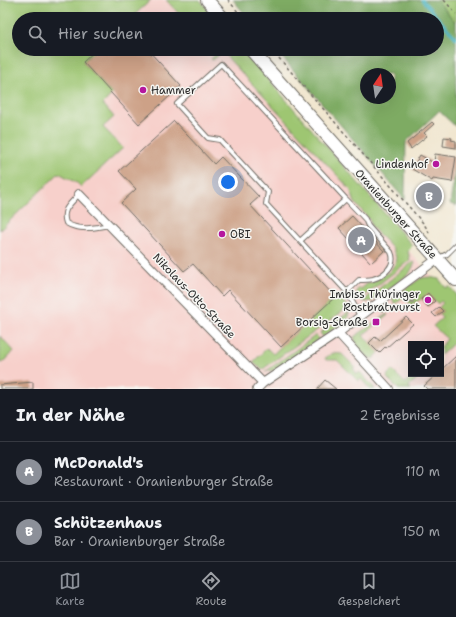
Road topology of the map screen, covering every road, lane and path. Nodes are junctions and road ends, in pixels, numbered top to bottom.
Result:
1 (207, 0) edge
2 (228, 0) edge
3 (444, 0) edge
4 (218, 12) edge
5 (238, 12) edge
6 (456, 14) edge
7 (256, 56) edge
8 (277, 56) edge
9 (79, 194) joint
10 (346, 199) junction
11 (109, 226) junction
12 (432, 236) dead end
13 (300, 241) junction
14 (456, 245) edge
15 (437, 259) junction
16 (456, 280) edge
17 (347, 292) junction
18 (360, 316) junction
19 (338, 333) junction
20 (264, 383) junction
21 (257, 389) edge
22 (389, 389) edge

1 - 4 main road
2 - 5 path
3 - 6 path
7 - 15 main road, Oranienburger Straße
8 - 12 path
9 - 11 street, Nikolaus-Otto-Straße
9 - 11 lane, Nikolaus-Otto-Straße
10 - 13 lane
10 - 13 lane
10 - 17 lane
11 - 20 street, Nikolaus-Otto-Straße
13 - 17 lane
14 - 15 lane
15 - 16 main road, Oranienburger Straße
15 - 18 street
17 - 18 lane
18 - 19 street
19 - 20 street
19 - 22 street
20 - 21 street

